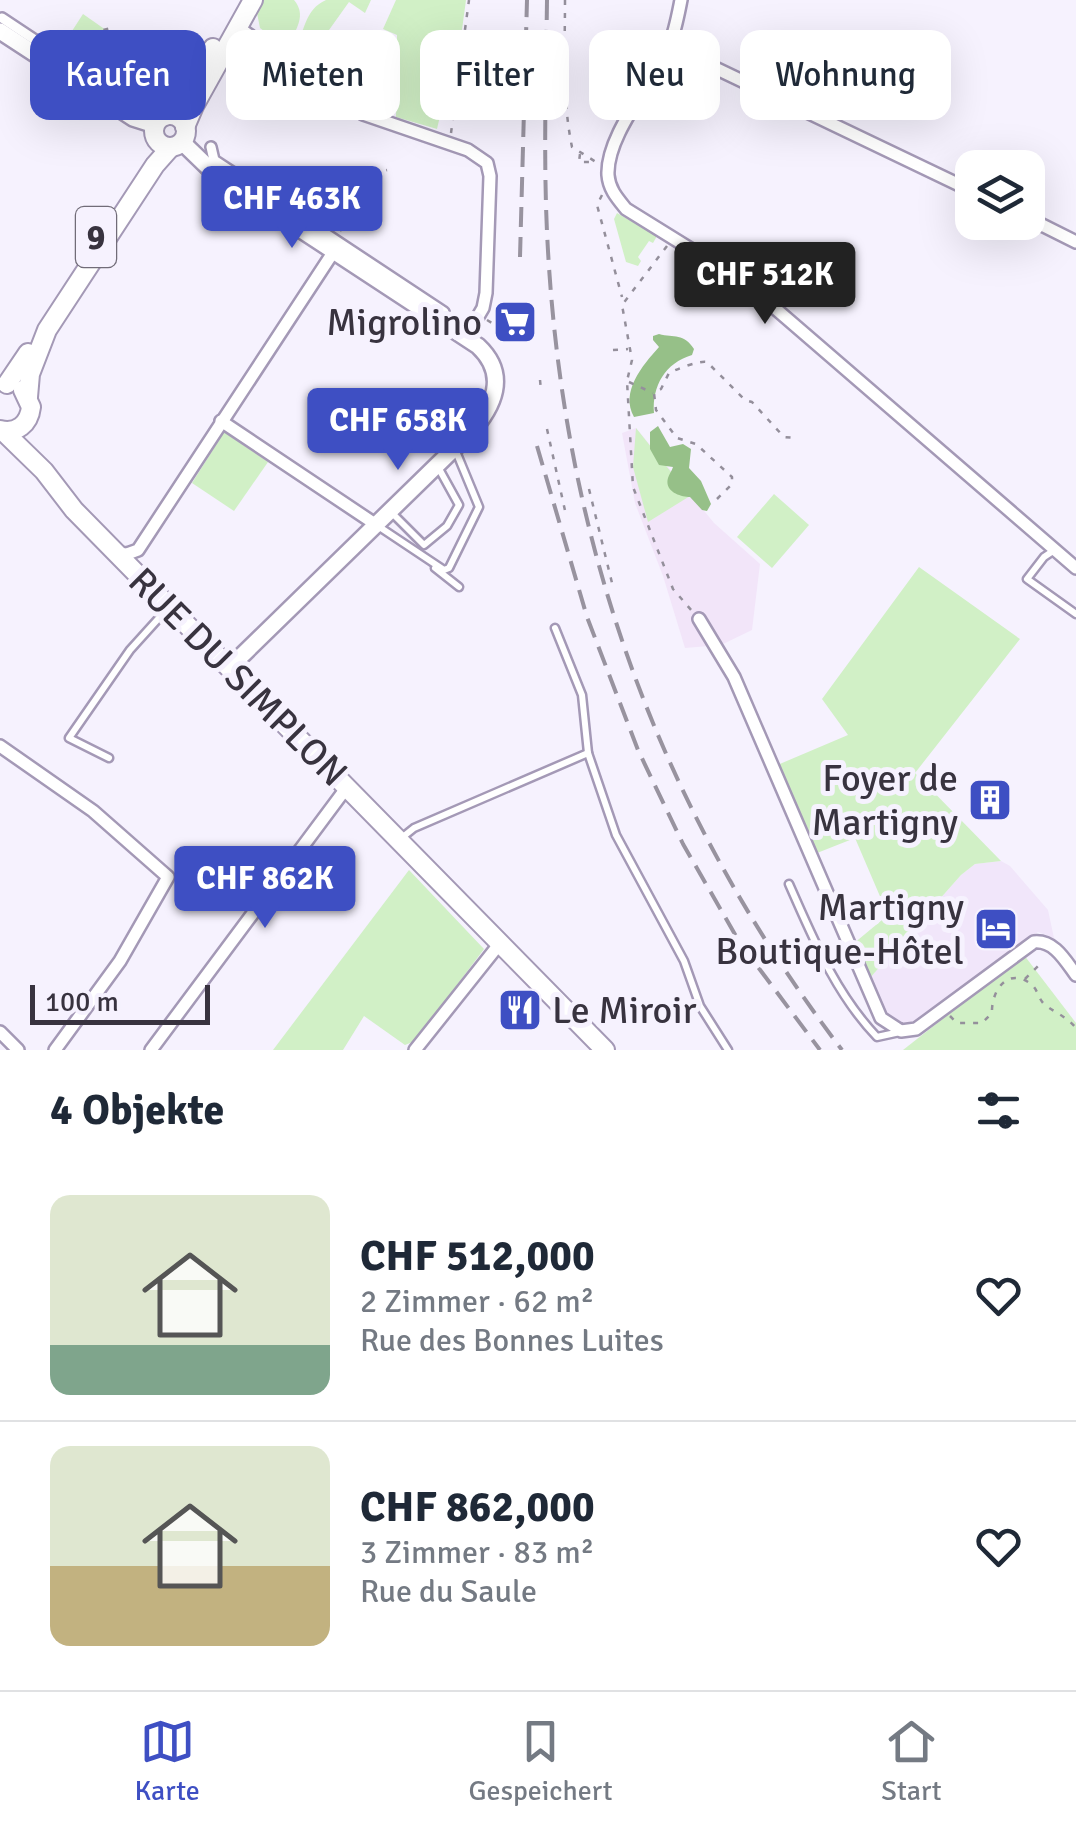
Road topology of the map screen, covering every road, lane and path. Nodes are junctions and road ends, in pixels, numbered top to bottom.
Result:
1 (241, 0) edge
2 (254, 0) edge
3 (469, 0) edge
4 (565, 0) edge
5 (681, 0) edge
6 (1, 24) edge
7 (114, 27) dead end
8 (238, 28) junction
9 (104, 30) edge
10 (465, 30) edge
11 (673, 30) edge
12 (30, 42) edge
13 (720, 71) edge
14 (452, 120) edge
15 (628, 120) edge
16 (169, 132) junction
17 (450, 135) dead end
18 (210, 148) dead end
19 (580, 154) dead end
20 (387, 170) dead end
21 (603, 183) dead end
22 (955, 184) edge
23 (1045, 226) edge
24 (339, 233) dead end
25 (674, 237) junction
26 (1076, 242) edge
27 (334, 251) junction
28 (623, 300) junction
29 (444, 312) dead end
30 (485, 320) dead end
31 (507, 332) dead end
32 (466, 337) junction
33 (629, 349) junction
34 (612, 350) dead end
35 (540, 380) dead end
36 (627, 381) junction
37 (4, 384) edge
38 (541, 390) dead end
39 (654, 393) junction
40 (28, 397) junction
41 (29, 418) junction
42 (221, 420) junction
43 (546, 429) dead end
44 (2, 431) edge
45 (796, 438) dead end
46 (455, 448) junction
47 (437, 466) junction
48 (44, 470) junction
49 (589, 489) dead end
50 (717, 499) dead end
51 (391, 512) junction
52 (566, 514) dead end
53 (378, 526) junction
54 (1055, 550) junction
55 (116, 553) junction
56 (1076, 568) edge
57 (459, 587) dead end
58 (612, 587) dead end
59 (168, 607) junction
60 (1076, 614) edge
61 (699, 619) joint
62 (556, 628) dead end
63 (229, 668) junction
64 (0, 746) edge
65 (588, 753) junction
66 (109, 758) dead end
67 (346, 787) junction
68 (400, 840) junction
69 (789, 884) dead end
70 (501, 942) junction
71 (1043, 961) dead end
72 (1076, 975) edge
73 (1024, 980) junction
74 (944, 1008) junction
75 (1076, 1028) edge
76 (902, 1031) junction
77 (0, 1032) edge
78 (601, 1049) edge
79 (18, 1050) edge
80 (55, 1050) edge
81 (151, 1050) edge
82 (414, 1050) edge
83 (728, 1050) edge

1 - 16 main road, 9
2 - 8 main road, 9
3 - 10 path
4 - 19 path
5 - 11 street
6 - 12 street
6 - 16 street
7 - 9 path
8 - 16 main road, 9
8 - 32 street
13 - 22 street
14 - 17 path
15 - 25 street
16 - 27 street
16 - 37 main road, 9
16 - 40 main road, 9
18 - 29 street
20 - 24 path
21 - 28 path
23 - 26 street
25 - 28 path
25 - 54 street
27 - 32 street
27 - 42 street
28 - 33 path
30 - 31 path
32 - 46 street
33 - 34 path
33 - 36 path
35 - 38 path
36 - 39 path
36 - 61 path
37 - 40 main road, 9
39 - 45 path
39 - 50 path
40 - 41 main road, 9
41 - 44 main road, 9
41 - 48 main road, RUE DU SIMPLON / 9
42 - 53 street
42 - 55 street
43 - 52 path
44 - 48 main road, RUE DU SIMPLON / 9
46 - 47 street
46 - 53 lane
46 - 53 lane
47 - 51 street
47 - 51 lane
48 - 55 main road, RUE DU SIMPLON / 9
49 - 58 path
51 - 53 street
53 - 57 lane
53 - 63 street
54 - 56 street
54 - 60 lane
55 - 59 main road, RUE DU SIMPLON / 9
59 - 63 main road, RUE DU SIMPLON / 9
59 - 66 lane
61 - 76 street
62 - 65 lane
63 - 67 main road, RUE DU SIMPLON / 9
64 - 80 street
65 - 68 lane
65 - 83 lane
67 - 68 main road, RUE DU SIMPLON / 9
67 - 81 street
68 - 70 main road, RUE DU SIMPLON / 9
69 - 76 lane
70 - 78 main road, RUE DU SIMPLON / 9
70 - 82 street
71 - 73 path
72 - 74 street
73 - 74 path
73 - 75 path
74 - 76 street
77 - 79 street

